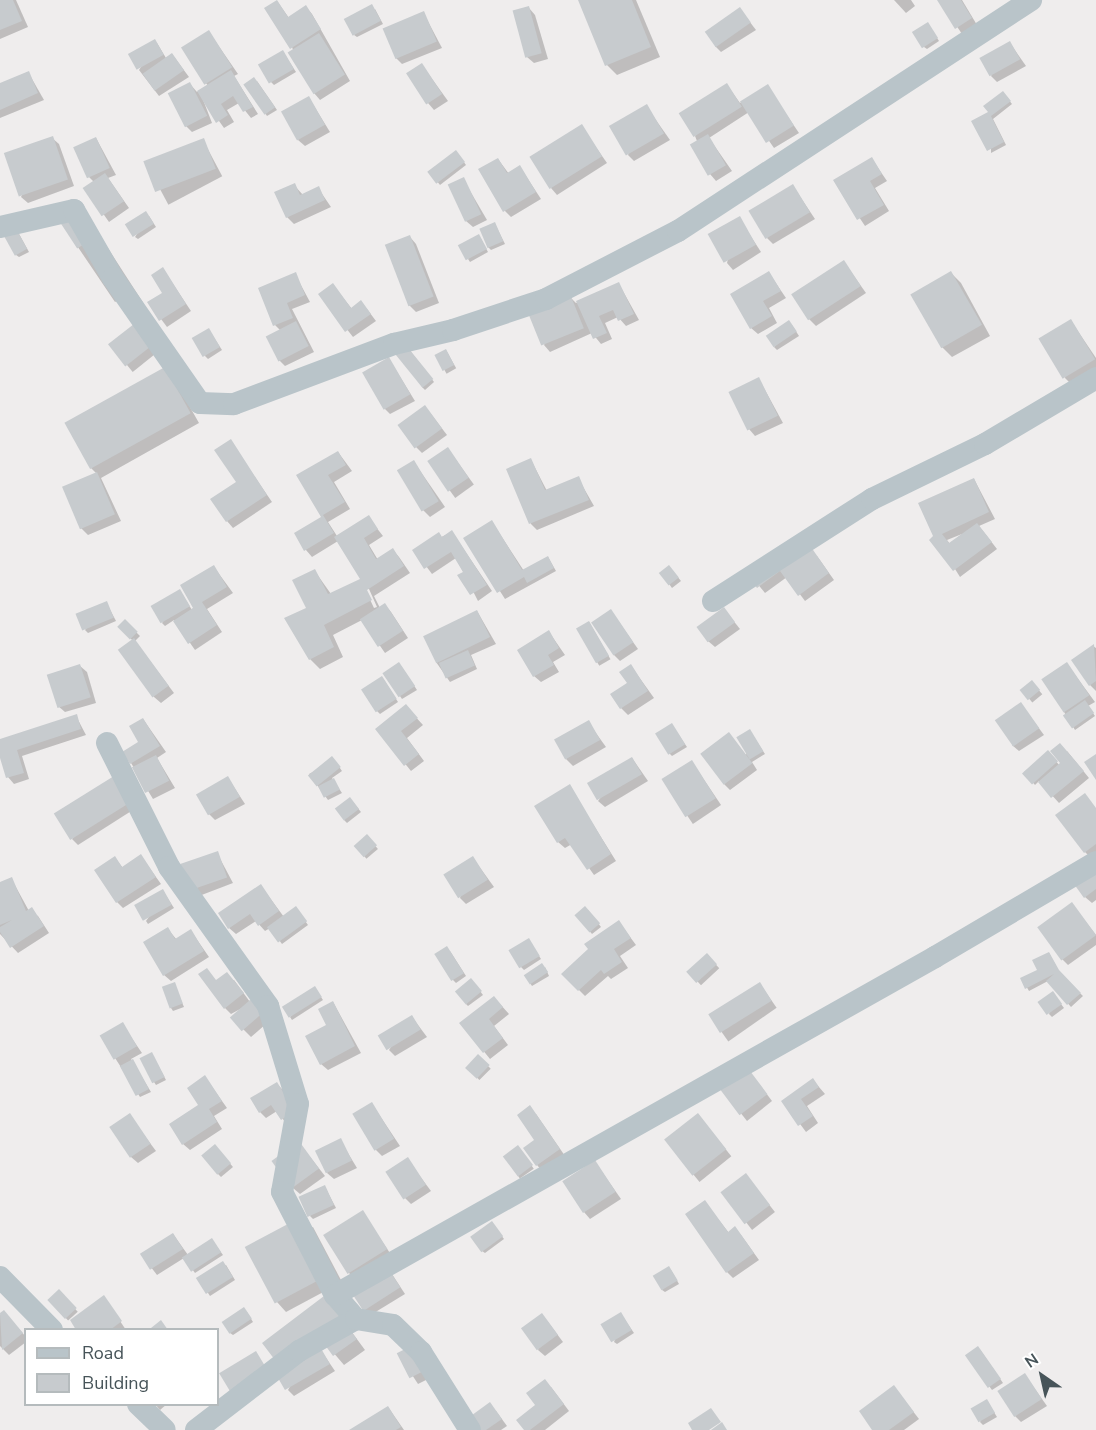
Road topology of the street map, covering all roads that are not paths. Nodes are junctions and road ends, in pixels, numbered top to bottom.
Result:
1 (1031, 0) edge
2 (0, 227) edge
3 (1096, 378) edge
4 (713, 601) dead end
5 (107, 743) dead end
6 (1096, 862) edge
7 (0, 1277) edge
8 (335, 1295) junction
9 (356, 1319) junction
10 (51, 1328) edge
11 (140, 1406) edge
12 (165, 1430) edge
13 (196, 1430) edge
14 (470, 1430) edge

1 - 2 street
3 - 4 street
5 - 8 street
6 - 8 street
7 - 10 street
8 - 9 street
9 - 13 street
9 - 14 street
11 - 12 street

